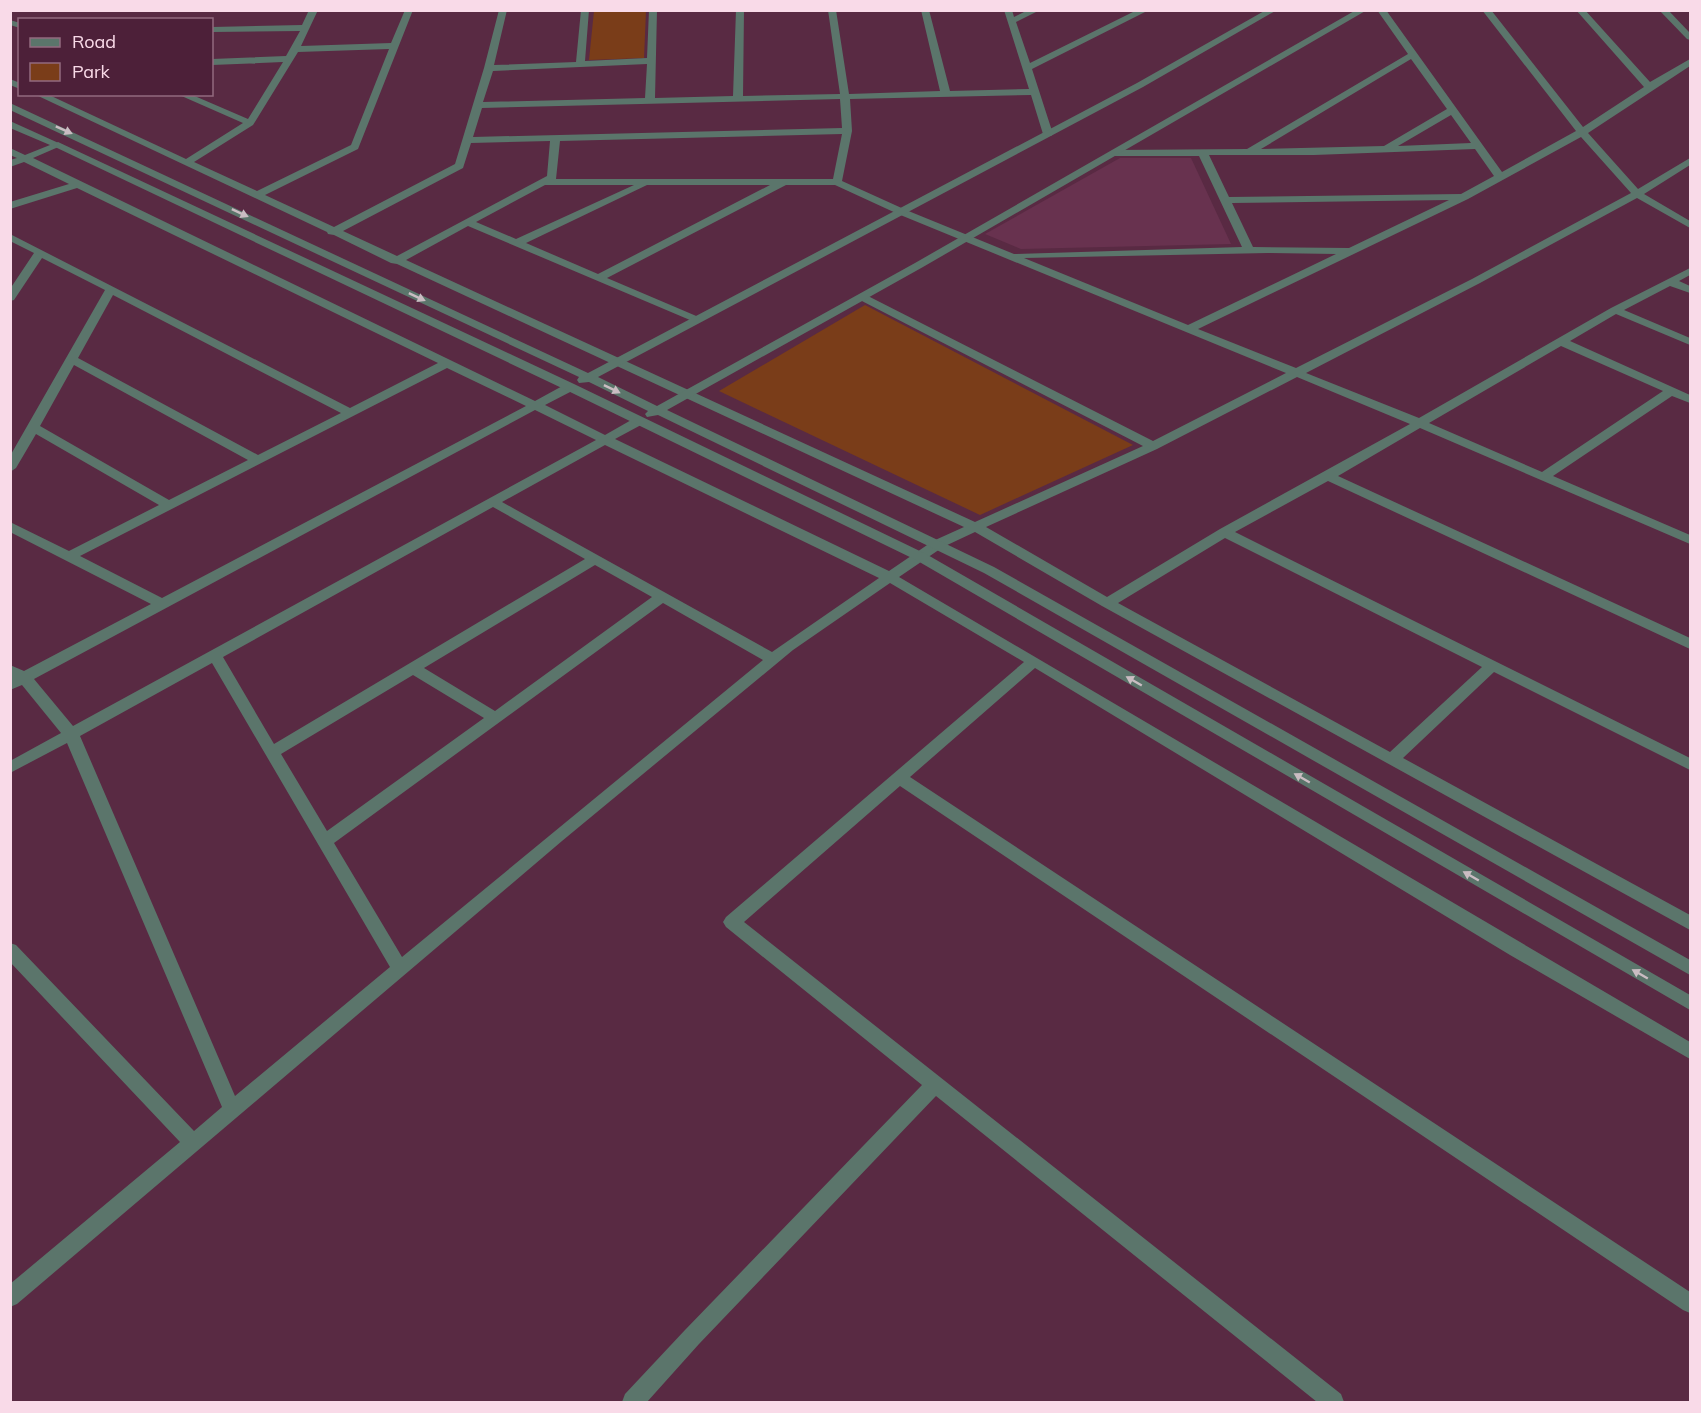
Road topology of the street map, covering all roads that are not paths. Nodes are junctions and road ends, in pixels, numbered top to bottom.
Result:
1 (314, 10) edge
2 (409, 10) edge
3 (503, 10) edge
4 (585, 10) edge
5 (653, 10) edge
6 (740, 10) edge
7 (832, 10) edge
8 (925, 10) edge
9 (1008, 10) edge
10 (1036, 10) edge
11 (1145, 10) edge
12 (1272, 10) edge
13 (1363, 10) edge
14 (1381, 10) edge
15 (1486, 10) edge
16 (1580, 10) edge
17 (1663, 10) edge
18 (1257, 14) edge
19 (1012, 21) junction
20 (305, 28) junction
21 (213, 30) edge
22 (1690, 37) edge
23 (393, 46) junction
24 (295, 50) junction
25 (1412, 55) junction
26 (289, 59) junction
27 (651, 61) junction
28 (213, 62) edge
29 (1690, 62) edge
30 (580, 64) junction
31 (489, 68) junction
32 (1026, 68) junction
33 (1649, 87) junction
34 (1034, 92) junction
35 (946, 94) junction
36 (42, 96) edge
37 (186, 96) edge
38 (845, 98) junction
39 (738, 100) junction
40 (650, 102) junction
41 (478, 105) junction
42 (10, 106) edge
43 (1452, 110) junction
44 (250, 123) junction
45 (10, 124) edge
46 (847, 131) junction
47 (1582, 132) junction
48 (1048, 134) junction
49 (555, 138) junction
50 (467, 140) junction
51 (58, 145) junction
52 (1478, 146) junction
53 (1386, 149) junction
54 (10, 151) edge
55 (1202, 152) junction
56 (1250, 152) junction
57 (1113, 153) junction
58 (25, 158) junction
59 (1690, 161) edge
60 (186, 163) junction
61 (10, 164) edge
62 (1500, 177) junction
63 (541, 182) junction
64 (648, 182) junction
65 (784, 182) junction
66 (837, 182) junction
67 (78, 184) junction
68 (1637, 194) junction
69 (257, 195) junction
70 (1464, 197) junction
71 (1225, 200) junction
72 (10, 206) edge
73 (902, 212) junction
74 (467, 222) junction
75 (1690, 225) edge
76 (332, 232) junction
77 (10, 237) edge
78 (966, 237) junction
79 (517, 243) junction
80 (1249, 250) junction
81 (1352, 251) junction
82 (40, 252) junction
83 (1012, 256) junction
84 (395, 261) junction
85 (1690, 271) edge
86 (598, 278) junction
87 (1671, 282) junction
88 (111, 288) junction
89 (1690, 290) edge
90 (862, 297) junction
91 (10, 298) edge
92 (1615, 310) junction
93 (697, 320) junction
94 (1190, 328) junction
95 (1560, 341) junction
96 (1690, 342) edge
97 (72, 359) junction
98 (617, 362) junction
99 (447, 363) junction
100 (1297, 373) junction
101 (588, 378) junction
102 (570, 387) junction
103 (1671, 391) junction
104 (687, 394) junction
105 (1690, 399) edge
106 (535, 406) junction
107 (657, 411) junction
108 (351, 413) junction
109 (637, 422) junction
110 (1419, 423) junction
111 (33, 427) junction
112 (607, 439) junction
113 (1153, 446) junction
114 (258, 460) junction
115 (10, 468) edge
116 (1328, 476) junction
117 (1543, 477) junction
118 (493, 502) junction
119 (169, 506) junction
120 (10, 526) edge
121 (975, 527) junction
122 (1225, 532) junction
123 (1690, 540) edge
124 (938, 544) junction
125 (70, 556) junction
126 (921, 557) junction
127 (595, 559) junction
128 (891, 578) junction
129 (662, 597) junction
130 (1107, 603) junction
131 (162, 604) junction
132 (1690, 644) edge
133 (214, 656) junction
134 (773, 659) junction
135 (1034, 661) junction
136 (1493, 665) junction
137 (413, 668) junction
138 (10, 670) edge
139 (25, 678) junction
140 (10, 686) edge
141 (495, 718) junction
142 (71, 734) junction
143 (272, 752) junction
144 (1392, 759) junction
145 (1690, 764) edge
146 (10, 768) edge
147 (899, 777) junction
148 (324, 842) junction
149 (1690, 923) edge
150 (10, 950) edge
151 (1690, 968) edge
152 (400, 969) junction
153 (1690, 1003) edge
154 (1690, 1051) edge
155 (935, 1084) junction
156 (232, 1110) junction
157 (193, 1143) junction
158 (10, 1297) edge
159 (1690, 1303) edge
160 (633, 1402) edge
161 (1333, 1402) edge

1 - 20 street
2 - 23 street
3 - 31 street
4 - 30 street
5 - 27 street
6 - 39 street
7 - 38 street
8 - 35 street
9 - 19 street
10 - 19 street
11 - 32 street
12 - 18 street
13 - 57 street
14 - 25 street
15 - 47 street
16 - 33 street
17 - 22 street
18 - 48 street
19 - 32 street
20 - 21 street
20 - 24 street
23 - 24 street
23 - 69 street
24 - 26 street
25 - 43 street
25 - 56 street
26 - 28 street
26 - 44 street
27 - 30 street
27 - 40 street
29 - 33 street
30 - 31 street
31 - 41 street
32 - 34 street
33 - 47 street
34 - 35 street
34 - 48 street
35 - 38 street
36 - 60 street
37 - 44 street
38 - 39 street
38 - 46 street
39 - 40 street
40 - 41 street
41 - 50 street
42 -> 101 street
43 - 52 street
43 - 53 street
44 - 60 street
45 - 51 street
46 - 49 street
46 - 66 street
47 - 62 street
47 - 68 street
48 - 73 street
49 - 50 street
49 - 63 street
50 - 76 street
51 - 58 street
51 - 102 street
52 - 53 street
52 - 62 street
53 - 56 street
54 - 58 street
55 - 56 street
55 - 57 street
55 - 71 street
57 - 78 street
58 - 61 street
58 - 67 street
59 - 68 street
60 - 69 street
62 - 70 street
63 - 64 street
63 - 74 street
64 - 65 street
64 - 79 street
65 - 66 street
65 - 86 street
66 - 73 street
67 - 72 street
67 - 99 street
68 - 75 street
68 - 100 street
69 - 76 street
70 - 71 street
70 - 81 street
71 - 80 street
73 - 78 street
73 - 93 street
74 - 79 street
74 - 84 street
76 - 84 street
77 - 82 street
78 - 83 street
78 - 90 street
79 - 86 street
80 - 81 street
80 - 83 street
81 - 94 street
82 - 88 street
82 - 91 street
83 - 94 street
84 - 98 street
85 - 87 street
86 - 93 street
87 - 89 street
87 - 92 street
88 - 97 street
88 - 108 street
90 - 104 street
90 - 113 street
92 - 95 street
92 - 96 street
93 - 98 street
94 - 100 street
95 - 103 street
95 - 110 street
97 - 111 street
97 - 114 street
98 - 101 street
98 - 104 street
99 - 106 street
99 - 108 street
100 - 110 street
100 - 113 street
101 - 102 street
101 -> 107 street
102 - 106 street
102 - 109 street
103 - 105 street
103 - 117 street
104 - 107 street
104 - 121 street
106 - 112 street
106 - 131 street
107 - 109 street
107 - 124 street
108 - 114 street
109 - 112 street
109 - 126 street
110 - 116 street
110 - 117 street
111 - 115 street
111 - 119 street
112 - 118 street
112 - 128 street
113 - 121 street
114 - 119 street
116 - 122 street
116 - 132 street
117 - 123 street
118 - 127 street
118 - 133 street
119 - 125 street
120 - 125 street
121 - 124 street
121 - 130 street
122 - 130 street
122 - 136 street
124 - 126 street
124 - 151 street
125 - 131 street
126 - 128 street
153 -> 126 street
127 - 129 street
127 - 137 street
128 - 134 street
128 - 135 street
129 - 134 street
129 - 141 street
130 - 144 street
131 - 139 street
133 - 142 street
133 - 143 street
134 - 152 street
135 - 147 street
135 - 154 street
136 - 144 street
136 - 145 street
137 - 141 street
137 - 143 street
138 - 139 street
139 - 140 street
139 - 142 street
141 - 148 street
142 - 146 street
142 - 156 street
143 - 148 street
144 - 149 street
147 - 155 street
147 - 159 street
148 - 152 street
150 - 157 street
152 - 156 street
155 - 160 street
155 - 161 street
156 - 157 street
157 - 158 street

